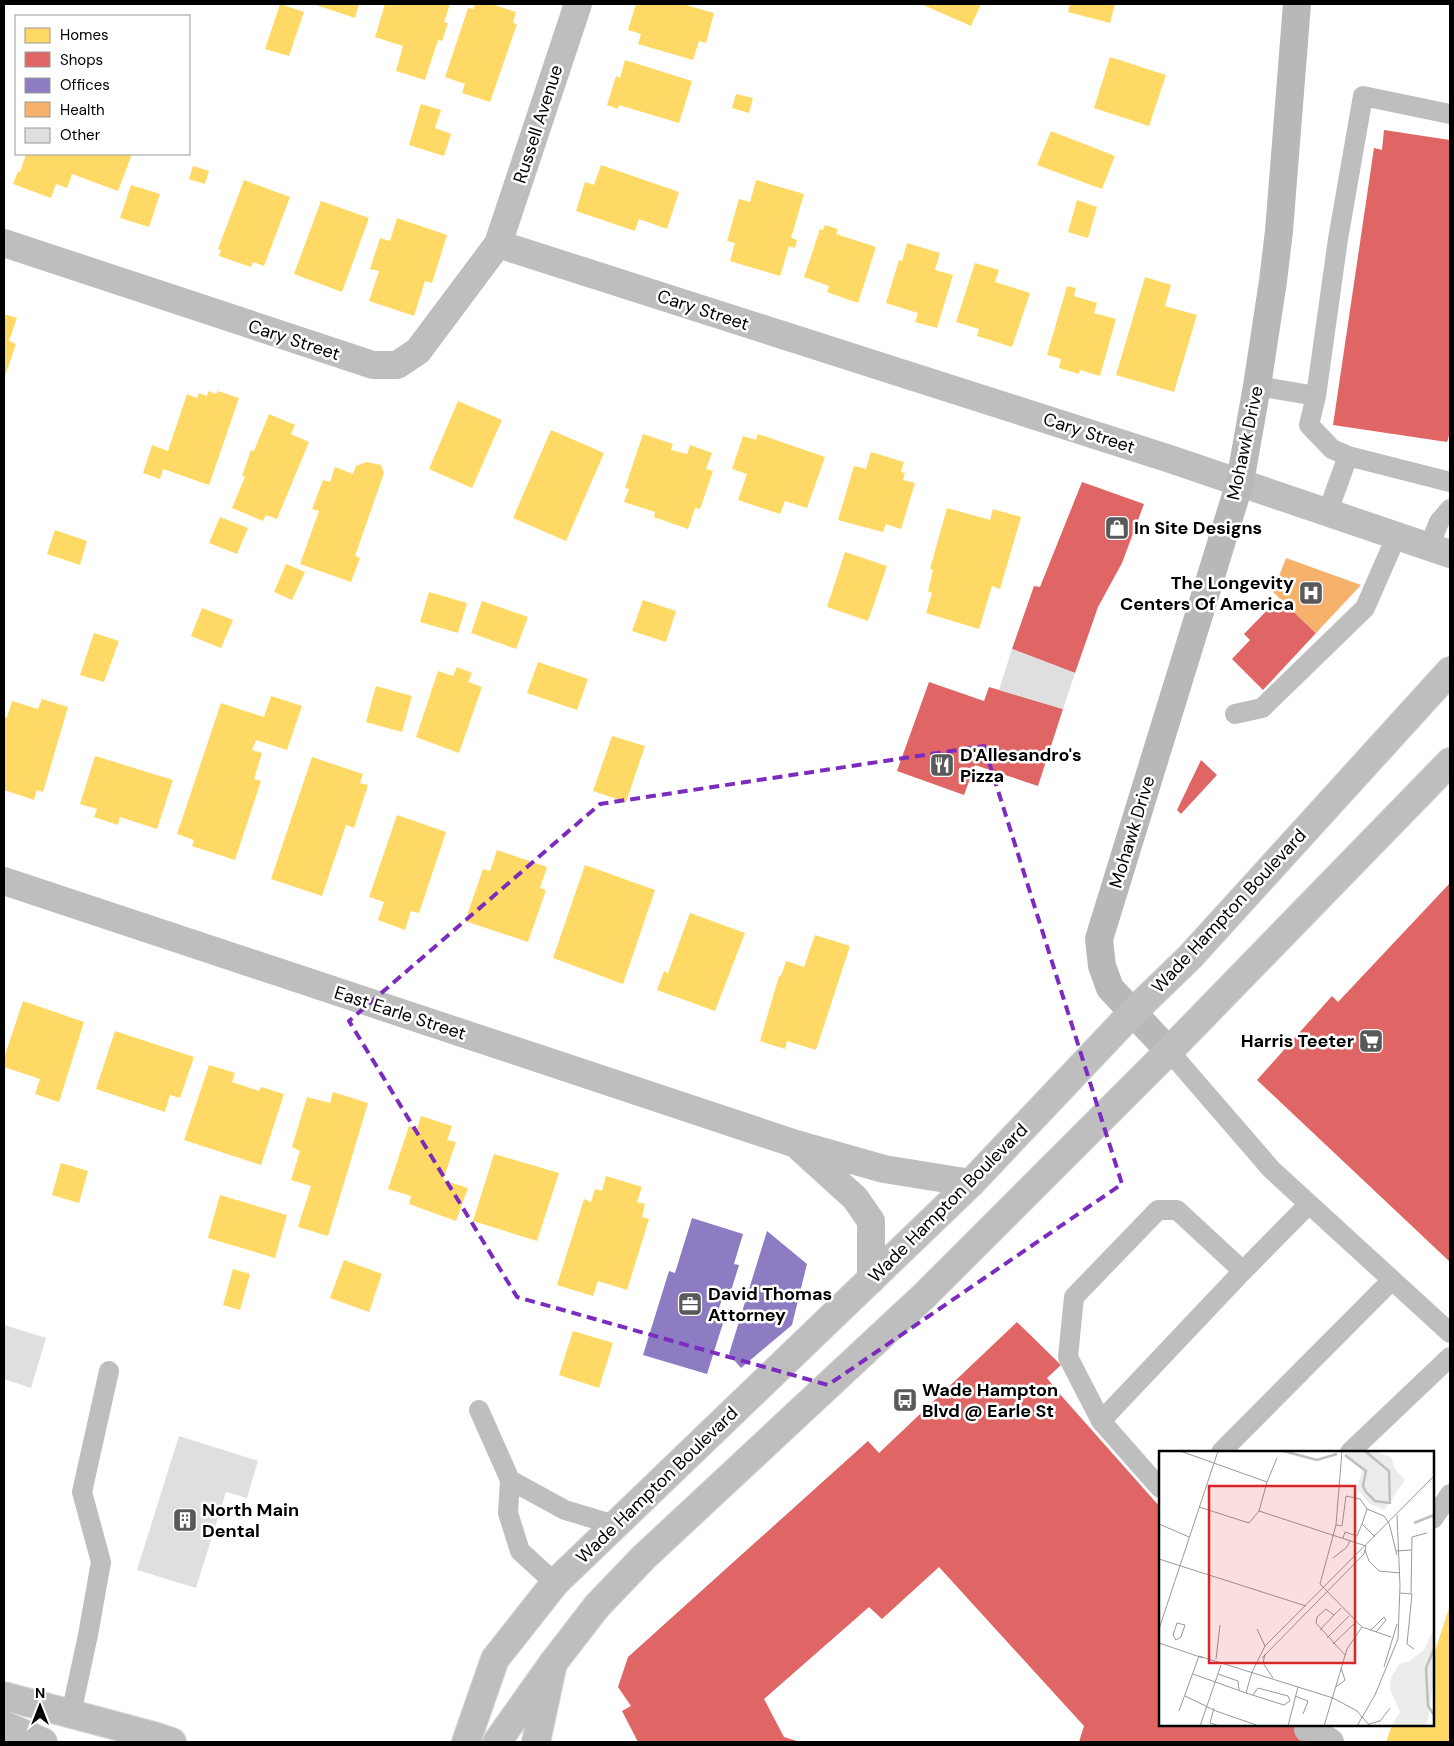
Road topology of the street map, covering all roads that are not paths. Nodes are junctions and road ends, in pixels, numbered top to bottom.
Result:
1 (578, 4) edge
2 (1297, 4) edge
3 (1450, 114) edge
4 (4, 243) edge
5 (498, 244) junction
6 (1257, 386) junction
7 (1316, 396) junction
8 (1348, 456) junction
9 (1240, 482) junction
10 (1450, 482) edge
11 (1450, 509) edge
12 (1327, 514) junction
13 (1396, 537) junction
14 (1439, 551) edge
15 (1450, 671) edge
16 (1235, 714) dead end
17 (1450, 762) edge
18 (4, 881) edge
19 (1132, 1013) junction
20 (1169, 1051) junction
21 (796, 1144) junction
22 (971, 1183) junction
23 (1309, 1204) junction
24 (1243, 1271) junction
25 (871, 1280) junction
26 (1392, 1280) junction
27 (1450, 1333) edge
28 (1450, 1357) edge
29 (109, 1371) dead end
30 (479, 1410) dead end
31 (1102, 1421) junction
32 (1223, 1451) edge
33 (1351, 1451) edge
34 (510, 1480) junction
35 (1159, 1487) edge
36 (1450, 1494) edge
37 (1434, 1518) edge
38 (615, 1525) junction
39 (555, 1583) junction
40 (553, 1663) junction
41 (4, 1696) edge
42 (71, 1714) junction
43 (4, 1726) edge
44 (43, 1742) edge
45 (172, 1742) edge
46 (466, 1742) edge
47 (498, 1742) edge
48 (536, 1742) edge

1 - 5 main road, Russell Avenue
2 - 6 street, Mohawk Drive
3 - 7 lane
4 - 5 main road, Cary Street
5 - 9 main road, Cary Street
6 - 7 lane
6 - 9 street, Mohawk Drive
7 - 8 lane
8 - 10 lane
8 - 12 lane
9 - 12 main road, Cary Street
9 - 19 street, Mohawk Drive
11 - 14 lane
12 - 13 main road, Cary Street
13 - 14 main road, Cary Street
13 - 16 lane
15 - 19 main road, Wade Hampton Boulevard
17 - 20 main road
18 - 21 main road, East Earle Street
19 - 20 street, Mohawk Drive
19 - 22 main road, Wade Hampton Boulevard
20 - 23 lane
20 - 40 main road
21 - 22 main road, East Earle Street
21 - 25 main road, East Earle Street
22 - 25 main road, Wade Hampton Boulevard
23 - 24 lane
23 - 26 lane
24 - 31 lane
24 - 31 lane
25 - 38 main road, Wade Hampton Boulevard
26 - 27 lane
26 - 32 lane
28 - 33 lane
29 - 42 lane
30 - 34 lane
31 - 35 lane
34 - 38 lane
34 - 39 lane
36 - 37 lane
38 - 39 main road, Wade Hampton Boulevard
39 - 46 main road, Wade Hampton Boulevard
40 - 47 main road
40 - 48 main road
41 - 42 main road
42 - 45 main road
43 - 44 main road

